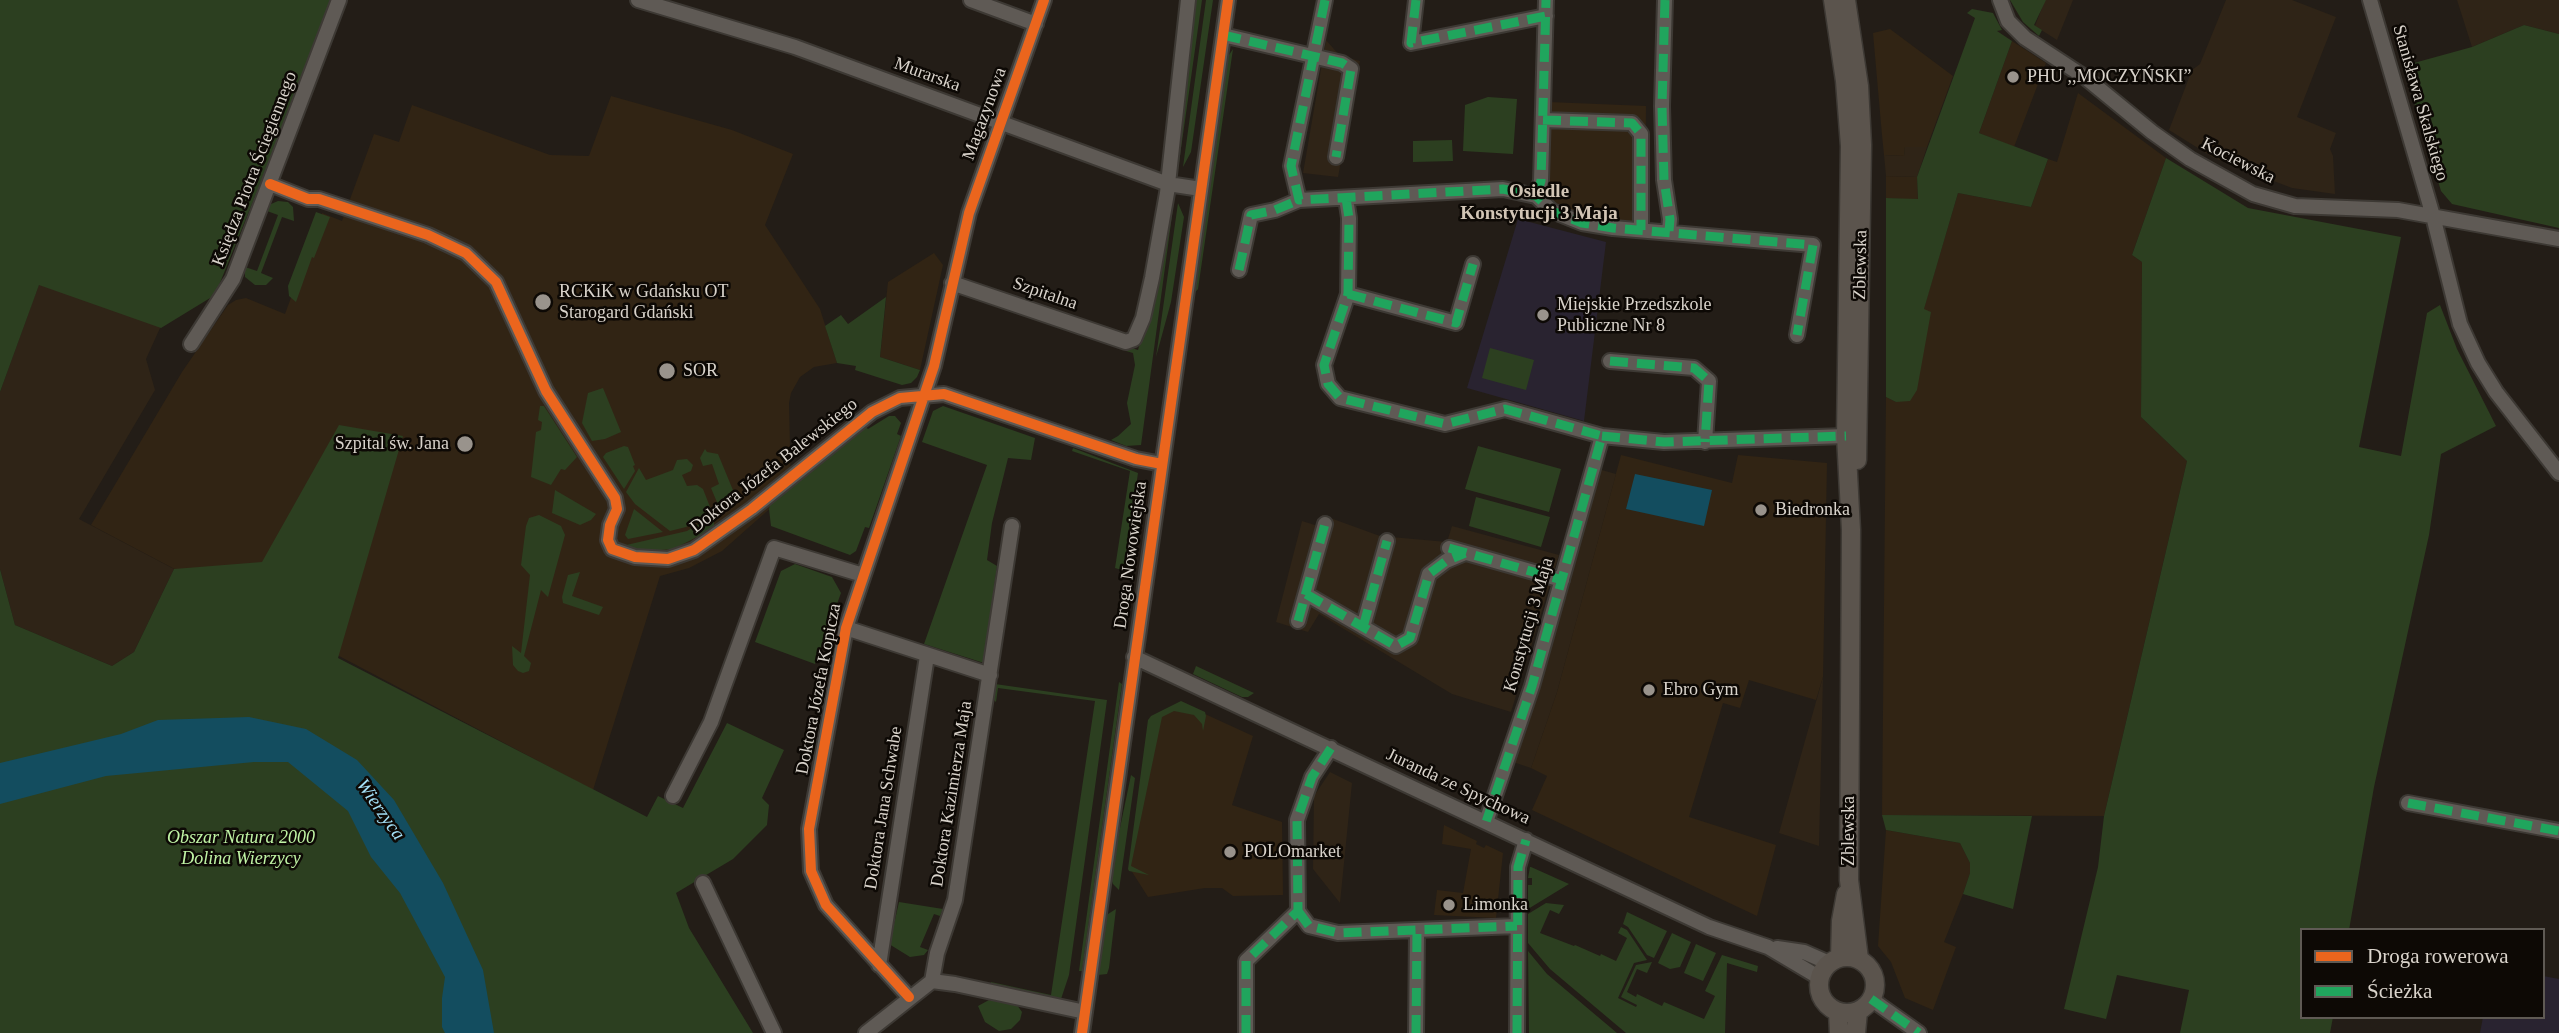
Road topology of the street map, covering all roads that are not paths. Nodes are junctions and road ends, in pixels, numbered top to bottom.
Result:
1 (339, 0) edge
2 (638, 0) edge
3 (971, 0) edge
4 (1044, 0) edge
5 (1188, 0) edge
6 (1228, 0) edge
7 (1325, 0) edge
8 (1416, 0) edge
9 (1546, 0) edge
10 (1665, 0) edge
11 (1832, 0) edge
12 (1846, 0) edge
13 (2000, 0) edge
14 (2370, 0) edge
15 (1546, 16) junction
16 (1036, 24) junction
17 (1223, 35) junction
18 (1314, 58) junction
19 (1543, 120) junction
20 (1001, 123) junction
21 (1336, 157) dead end
22 (270, 184) junction
23 (1168, 184) junction
24 (1201, 189) junction
25 (1536, 196) junction
26 (1346, 198) junction
27 (1299, 200) junction
28 (2433, 216) junction
29 (1641, 230) junction
30 (1669, 231) junction
31 (2559, 239) edge
32 (961, 241) joint
33 (1473, 264) dead end
34 (1238, 270) dead end
35 (952, 283) junction
36 (1348, 294) junction
37 (1797, 335) dead end
38 (191, 344) dead end
39 (1610, 361) dead end
40 (925, 395) junction
41 (1602, 436) junction
42 (1846, 436) junction
43 (1705, 442) junction
44 (1162, 464) junction
45 (2559, 473) edge
46 (1325, 524) dead end
47 (1012, 526) dead end
48 (1851, 530) junction
49 (1387, 541) dead end
50 (1449, 548) dead end
51 (1465, 553) junction
52 (863, 575) junction
53 (1562, 580) junction
54 (1306, 594) junction
55 (1298, 621) dead end
56 (1363, 627) junction
57 (846, 628) junction
58 (927, 656) junction
59 (1134, 657) junction
60 (990, 674) junction
61 (1331, 748) junction
62 (673, 796) dead end
63 (2408, 803) dead end
64 (1486, 822) junction
65 (2559, 831) edge
66 (1526, 840) junction
67 (1849, 880) junction
68 (703, 883) dead end
69 (1298, 911) junction
70 (1517, 926) junction
71 (1416, 931) junction
72 (1859, 959) junction
73 (879, 965) junction
74 (1830, 966) junction
75 (932, 981) junction
76 (909, 997) junction
77 (1865, 1005) junction
78 (1085, 1012) junction
79 (1838, 1012) junction
80 (774, 1033) edge
81 (866, 1033) edge
82 (1082, 1033) edge
83 (1247, 1033) edge
84 (1416, 1033) edge
85 (1517, 1033) edge
86 (1839, 1033) edge
87 (1856, 1033) edge
88 (1919, 1033) edge

1 - 22 street, Księdza Piotra Ściegiennego
2 - 20 street, Murarska
3 - 16 street
4 - 16 street, Magazynowa
5 - 23 street
6 - 17 street, Droga Nowowiejska
7 - 18 street
8 - 15 street
9 - 15 street
10 - 30 street
11 - 42 main road, Zblewska
12 - 48 main road, Zblewska
13 - 28 street, Kociewska
14 - 28 street, Stanisława Skalskiego
15 - 19 street
16 - 20 street, Magazynowa
17 - 18 street
17 - 24 street, Droga Nowowiejska
18 - 21 street
18 - 27 street
19 - 25 street
19 - 29 street
20 - 23 street, Murarska
20 - 32 street, Magazynowa
22 - 38 street, Księdza Piotra Ściegiennego
22 - 40 street, Doktora Józefa Balewskiego
23 - 24 street, Murarska
23 - 35 street, Szpitalna
24 - 44 street, Droga Nowowiejska
25 - 26 street
25 - 29 street
26 - 27 street
26 - 36 street
27 - 34 street
28 - 31 street, Kociewska
28 - 45 street, Stanisława Skalskiego
29 - 30 street
30 - 37 street
32 - 35 street, Doktora Józefa Kopicza
33 - 36 street
35 - 40 street, Doktora Józefa Kopicza
36 - 41 street
39 - 43 street
40 - 44 street, Doktora Józefa Balewskiego
40 - 52 street, Doktora Józefa Kopicza
41 - 43 street
41 - 53 street, Konstytucji 3 Maja
42 - 43 street
42 - 48 main road, Zblewska
44 - 59 street, Droga Nowowiejska
46 - 54 street
47 - 60 street, Doktora Kazimierza Maja
48 - 67 main road, Zblewska
49 - 56 street
50 - 51 street
51 - 53 street
51 - 56 street
52 - 57 street, Doktora Józefa Kopicza
52 - 62 street
53 - 64 street, Konstytucji 3 Maja
54 - 55 street
54 - 56 street
57 - 58 street
57 - 73 street, Doktora Józefa Kopicza
58 - 60 street
58 - 73 street, Doktora Jana Schwabe
59 - 61 street, Juranda ze Spychowa
59 - 78 street, Droga Nowowiejska
60 - 75 street, Doktora Kazimierza Maja
61 - 64 street, Juranda ze Spychowa
61 - 69 street
63 - 65 street
64 - 66 street, Juranda ze Spychowa
66 - 70 street
66 - 74 street, Juranda ze Spychowa
67 - 72 main road, Zblewska
67 - 74 main road, Zblewska
68 - 80 street
69 - 71 street
69 - 83 street
70 - 71 street
70 - 85 street
71 - 84 street
72 - 74 main road
72 - 77 main road
73 - 76 street, Doktora Józefa Kopicza
74 - 79 main road
75 - 76 street
75 - 78 street
76 - 81 street
77 - 79 main road
77 - 87 main road
77 - 88 street
78 - 82 street, Droga Nowowiejska
79 - 86 main road

